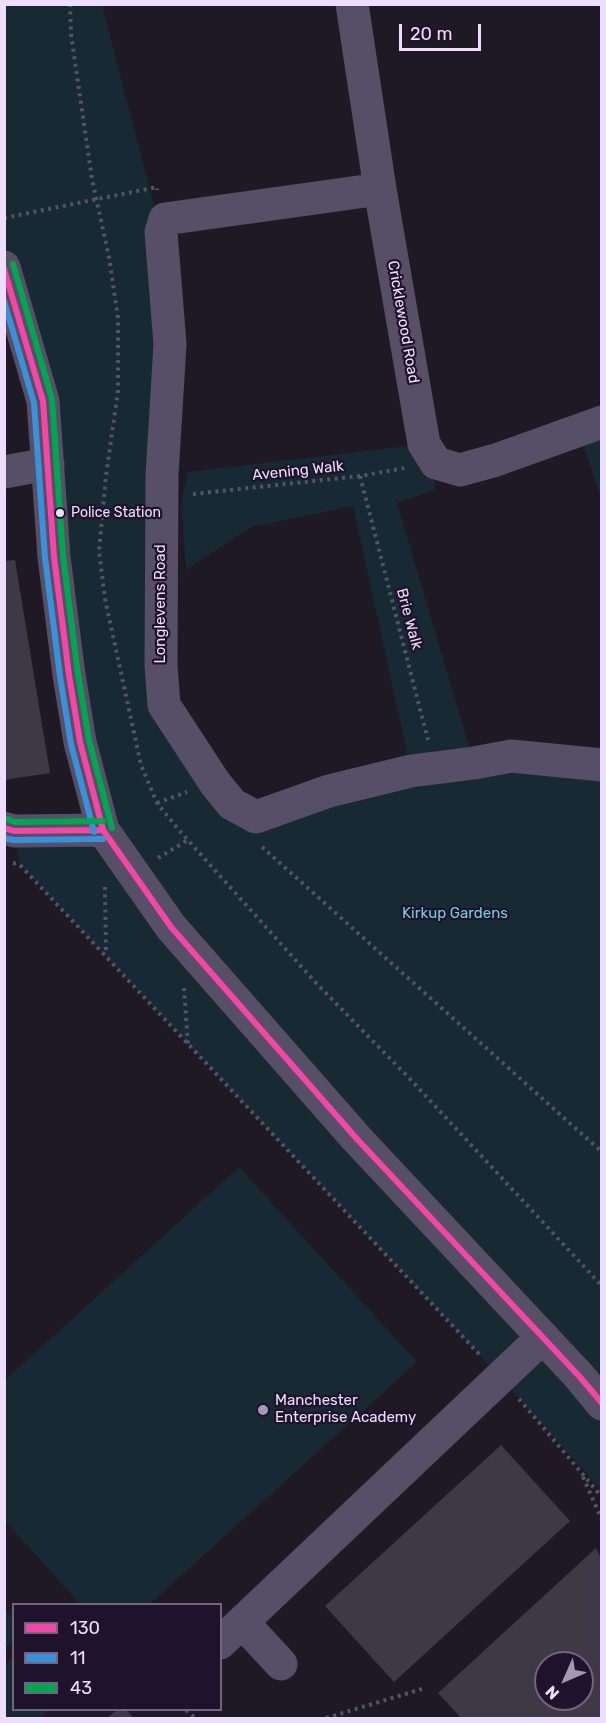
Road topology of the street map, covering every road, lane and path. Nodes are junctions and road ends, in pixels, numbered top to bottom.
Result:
1 (70, 4) edge
2 (352, 4) edge
3 (380, 189) junction
4 (96, 199) junction
5 (4, 218) edge
6 (165, 219) junction
7 (4, 267) edge
8 (602, 422) edge
9 (436, 463) junction
10 (48, 464) junction
11 (4, 472) edge
12 (360, 476) junction
13 (162, 497) junction
14 (602, 765) edge
15 (435, 768) junction
16 (256, 817) junction
17 (4, 828) edge
18 (103, 830) junction
19 (4, 860) edge
20 (31, 864) dead end
21 (21, 865) junction
22 (100, 881) dead end
23 (106, 956) junction
24 (602, 1152) edge
25 (602, 1286) edge
26 (543, 1337) junction
27 (501, 1378) junction
28 (602, 1404) edge
29 (581, 1472) junction
30 (602, 1497) edge
31 (602, 1520) edge
32 (232, 1633) edge
33 (281, 1664) dead end
34 (422, 1689) dead end
35 (326, 1719) edge

1 - 4 path
2 - 3 street, Cricklewood Road
3 - 6 street
3 - 9 street, Cricklewood Road
4 - 5 path
4 - 6 path
4 - 25 path
6 - 13 street, Longlevens Road
7 - 10 street
8 - 9 street
9 - 12 path, Avening Walk
10 - 11 street
10 - 18 street
12 - 13 path, Avening Walk
12 - 15 path, Brie Walk
13 - 16 street, Longlevens Road
14 - 15 street
15 - 16 street
16 - 24 path
17 - 18 street
18 - 26 street
19 - 21 path
20 - 21 path
21 - 23 path
22 - 23 path
23 - 27 path
26 - 27 street
26 - 28 street
27 - 29 path
27 - 32 street
29 - 30 path
29 - 31 path
32 - 33 street
34 - 35 path

